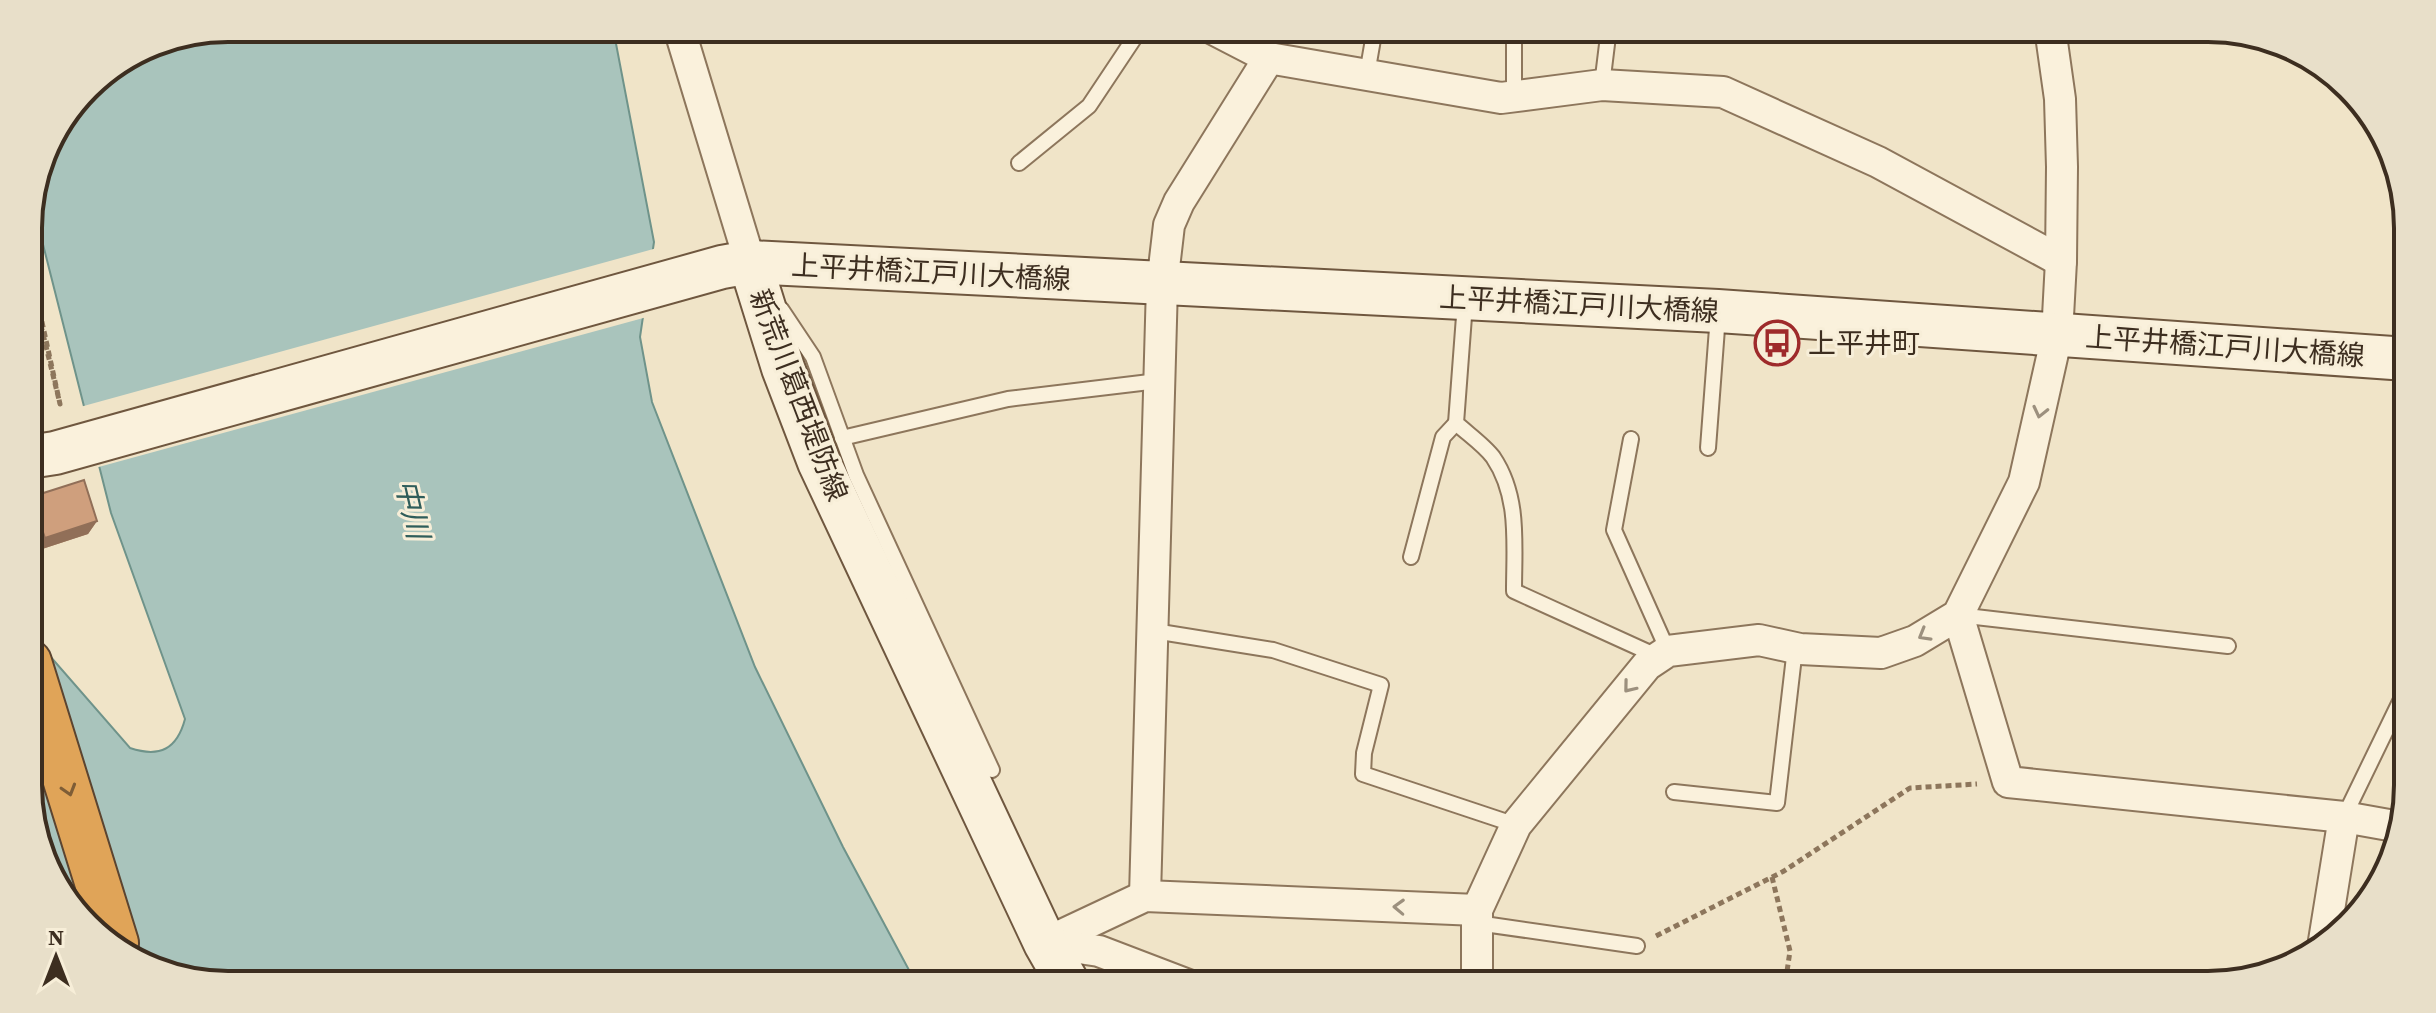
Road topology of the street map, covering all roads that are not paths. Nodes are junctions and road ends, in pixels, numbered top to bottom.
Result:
1 (682, 42) edge
2 (1132, 42) edge
3 (1239, 42) edge
4 (1373, 42) edge
5 (1514, 42) edge
6 (1607, 42) edge
7 (2052, 42) edge
8 (1269, 58) junction
9 (1367, 74) junction
10 (1602, 85) junction
11 (1514, 96) junction
12 (1019, 163) dead end
13 (2061, 261) junction
14 (736, 265) junction
15 (1162, 285) junction
16 (1465, 297) junction
17 (1718, 311) junction
18 (2057, 335) junction
19 (2394, 358) edge
20 (1158, 381) junction
21 (1456, 423) junction
22 (842, 438) junction
23 (1631, 439) dead end
24 (1708, 448) dead end
25 (42, 455) edge
26 (1411, 557) dead end
27 (1958, 615) junction
28 (1154, 631) junction
29 (2228, 646) dead end
30 (1795, 648) junction
31 (1664, 654) junction
32 (42, 704) edge
33 (2394, 714) edge
34 (992, 770) dead end
35 (1674, 792) dead end
36 (2344, 817) junction
37 (1516, 825) junction
38 (2389, 825) edge
39 (1145, 896) junction
40 (1477, 917) junction
41 (2326, 929) edge
42 (112, 930) edge
43 (1045, 943) junction
44 (1637, 946) road end
45 (1061, 971) edge
46 (1151, 971) edge
47 (1477, 971) edge

1 - 14 street
2 - 12 lane
3 - 8 street
4 - 9 lane
5 - 11 lane
6 - 10 lane
7 - 13 street
8 - 9 street
8 - 15 street
9 - 11 street
10 - 11 street
10 - 13 street
13 - 18 street
14 - 15 street, 上平井橋江戸川大橋線
14 - 22 lane
14 - 25 street, 新荒川葛西堤防線
14 - 43 street, 新荒川葛西堤防線
15 - 16 street, 上平井橋江戸川大橋線
15 - 20 street
16 - 17 street, 上平井橋江戸川大橋線
16 - 21 lane
17 - 18 street, 上平井橋江戸川大橋線
17 - 24 lane
18 - 19 street, 上平井橋江戸川大橋線
18 -> 27 street
20 - 22 lane
20 - 28 street
21 - 26 lane
21 - 31 lane
22 - 34 lane
23 - 31 lane
27 - 29 lane
27 -> 30 street
27 - 36 street
28 - 37 lane
28 - 39 street
30 - 31 street
30 - 35 lane
31 -> 37 street
32 -> 42 highway
33 - 36 lane
36 - 38 street
36 - 41 street
37 - 40 street
40 -> 39 street
39 - 43 street
40 - 44 lane
40 - 47 street
43 - 45 street, 新荒川葛西堤防線
43 - 46 street

